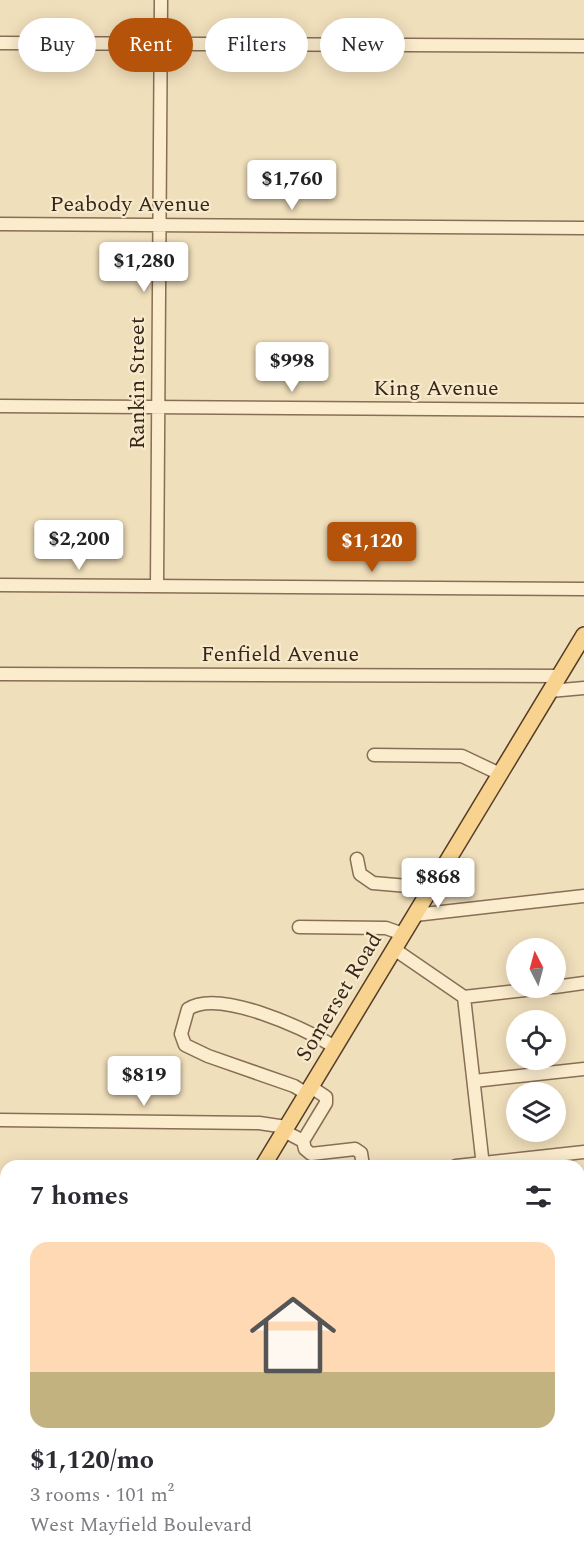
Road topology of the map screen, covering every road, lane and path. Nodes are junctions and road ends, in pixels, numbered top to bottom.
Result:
1 (161, 0) edge
2 (161, 18) edge
3 (0, 43) edge
4 (108, 44) edge
5 (193, 44) edge
6 (584, 46) edge
7 (160, 72) edge
8 (0, 224) edge
9 (159, 226) junction
10 (584, 228) edge
11 (0, 406) edge
12 (158, 407) junction
13 (584, 410) edge
14 (0, 585) edge
15 (157, 586) junction
16 (584, 589) edge
17 (584, 635) edge
18 (0, 674) edge
19 (559, 676) junction
20 (584, 688) edge
21 (550, 692) junction
22 (374, 755) dead end
23 (500, 774) junction
24 (357, 860) dead end
25 (431, 888) junction
26 (584, 896) edge
27 (415, 915) junction
28 (299, 927) dead end
29 (403, 934) junction
30 (394, 949) junction
31 (584, 984) edge
32 (566, 986) edge
33 (506, 993) edge
34 (464, 998) junction
35 (335, 1047) junction
36 (584, 1069) edge
37 (474, 1081) junction
38 (309, 1090) junction
39 (0, 1120) edge
40 (285, 1129) junction
41 (303, 1141) junction
42 (584, 1152) edge
43 (267, 1160) edge
44 (362, 1160) edge
45 (483, 1160) edge
46 (517, 1160) edge

1 - 2 street, Rankin Street
3 - 4 street
5 - 6 street
7 - 9 street, Rankin Street
8 - 9 street, Peabody Avenue
9 - 10 street, Peabody Avenue
9 - 12 street, Rankin Street
11 - 12 street, King Avenue
12 - 13 street, King Avenue
12 - 15 street, Rankin Street
14 - 15 street
15 - 16 street
17 - 19 main road, Somerset Road
18 - 19 street, Fenfield Avenue
19 - 21 main road, Somerset Road
20 - 21 street
21 - 23 main road, Somerset Road
22 - 23 street
23 - 25 main road, Somerset Road
24 - 25 street
25 - 27 main road, Somerset Road
26 - 27 street
27 - 29 main road, Somerset Road
28 - 29 street
29 - 30 main road, Somerset Road
30 - 34 street
30 - 35 main road, Somerset Road
31 - 32 street
33 - 34 street
34 - 37 street
35 - 38 main road, Somerset Road
35 - 38 street
36 - 37 street
37 - 45 street
38 - 40 main road, Somerset Road
38 - 41 street
39 - 40 street
40 - 41 street
40 - 43 main road, Somerset Road
41 - 44 street
42 - 46 street

